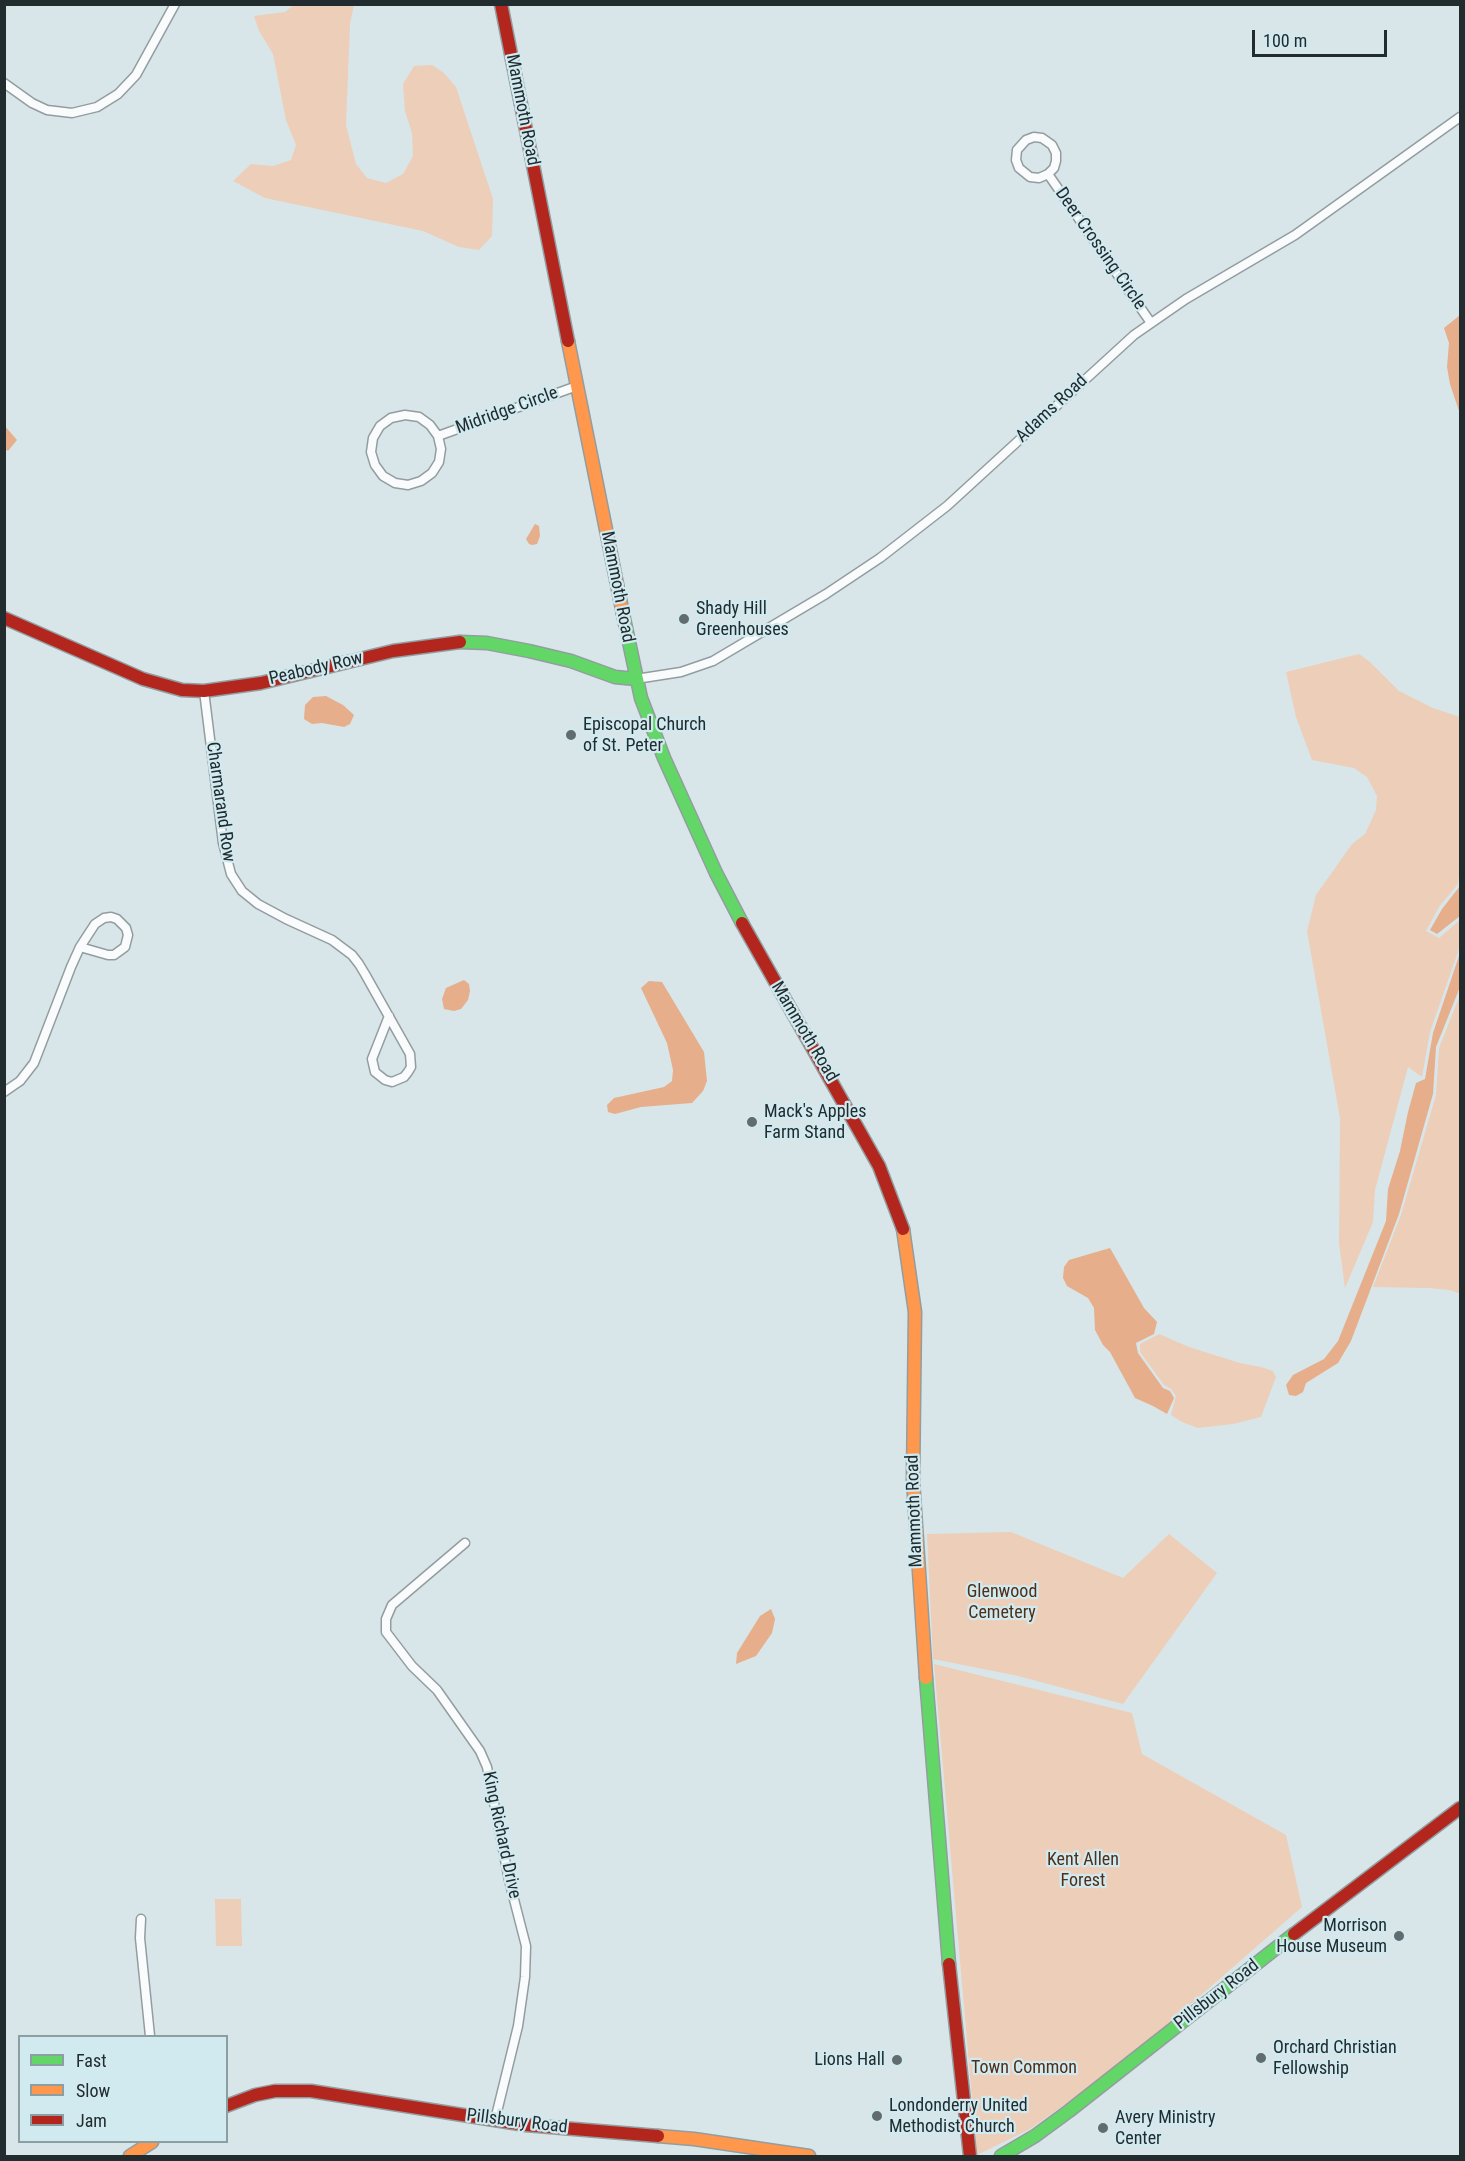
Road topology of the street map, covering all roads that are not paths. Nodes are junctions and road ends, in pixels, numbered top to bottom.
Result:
1 (175, 4) edge
2 (501, 4) edge
3 (4, 83) edge
4 (1461, 117) edge
5 (1048, 174) junction
6 (1152, 323) junction
7 (577, 386) junction
8 (438, 436) junction
9 (4, 618) edge
10 (636, 679) junction
11 (204, 691) junction
12 (80, 947) junction
13 (389, 1016) junction
14 (4, 1092) edge
15 (465, 1543) dead end
16 (1461, 1808) edge
17 (141, 1919) dead end
18 (150, 2035) edge
19 (228, 2105) edge
20 (495, 2120) junction
21 (151, 2143) edge
22 (130, 2157) edge
23 (809, 2157) edge
24 (970, 2157) edge
25 (1000, 2157) edge

1 - 3 street
2 - 7 main road, Mammoth Road
4 - 6 street, Adams Road
5 - 5 street, Deer Crossing Circle
5 - 6 street, Deer Crossing Circle
6 - 10 street, Adams Road
7 - 8 street, Midridge Circle
7 - 10 main road, Mammoth Road
8 - 8 street, Midridge Circle
9 - 11 main road, Peabody Row
10 - 11 main road, Peabody Row
10 - 24 main road, Mammoth Road
11 - 13 street, Charmarand Row
12 - 12 street
12 - 14 street
13 - 13 street, Charmarand Row
15 - 20 street, King Richard Drive
16 - 25 main road, Pillsbury Road
17 - 18 street
19 - 20 main road, Pillsbury Road
20 - 23 main road, Pillsbury Road
21 - 22 main road

